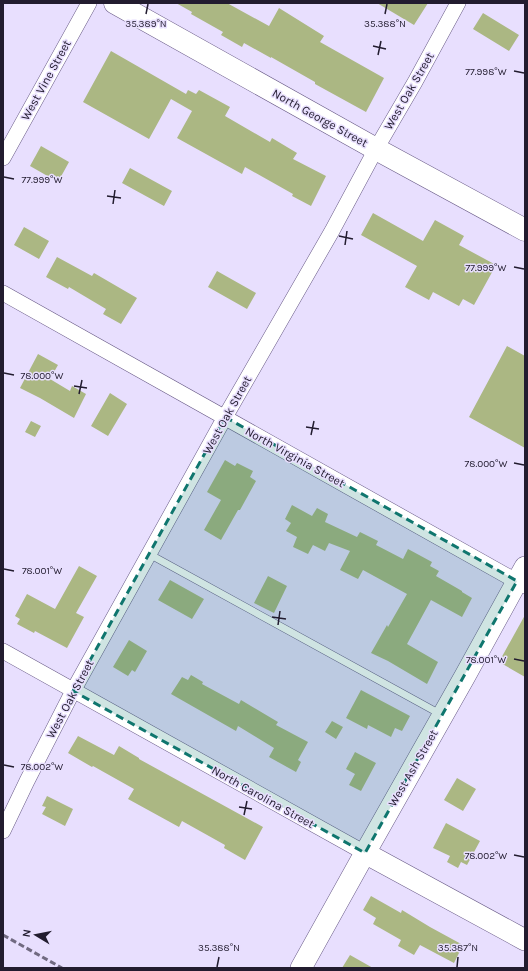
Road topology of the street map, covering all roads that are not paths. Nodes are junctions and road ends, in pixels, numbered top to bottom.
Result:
1 (89, 3) edge
2 (115, 3) edge
3 (458, 3) edge
4 (376, 149) junction
5 (3, 158) edge
6 (525, 230) edge
7 (3, 293) edge
8 (225, 417) junction
9 (149, 554) junction
10 (522, 578) edge
11 (3, 651) edge
12 (73, 691) junction
13 (443, 715) junction
14 (3, 831) edge
15 (365, 853) junction
16 (525, 940) edge
17 (301, 968) edge

1 - 5 street, West Vine Street
2 - 4 main road, North George Street
3 - 4 street, West Oak Street
4 - 6 main road, North George Street
4 - 8 street, West Oak Street
7 - 8 street, North Virginia Street
8 - 9 street, West Oak Street
8 - 10 street, North Virginia Street
9 - 12 street, West Oak Street
9 - 13 lane
10 - 13 main road, West Ash Street
11 - 12 street, North Carolina Street
12 - 14 street, West Oak Street
12 - 15 street, North Carolina Street
13 - 15 main road, West Ash Street
15 - 16 main road, North Carolina Street
15 - 17 main road, West Ash Street

